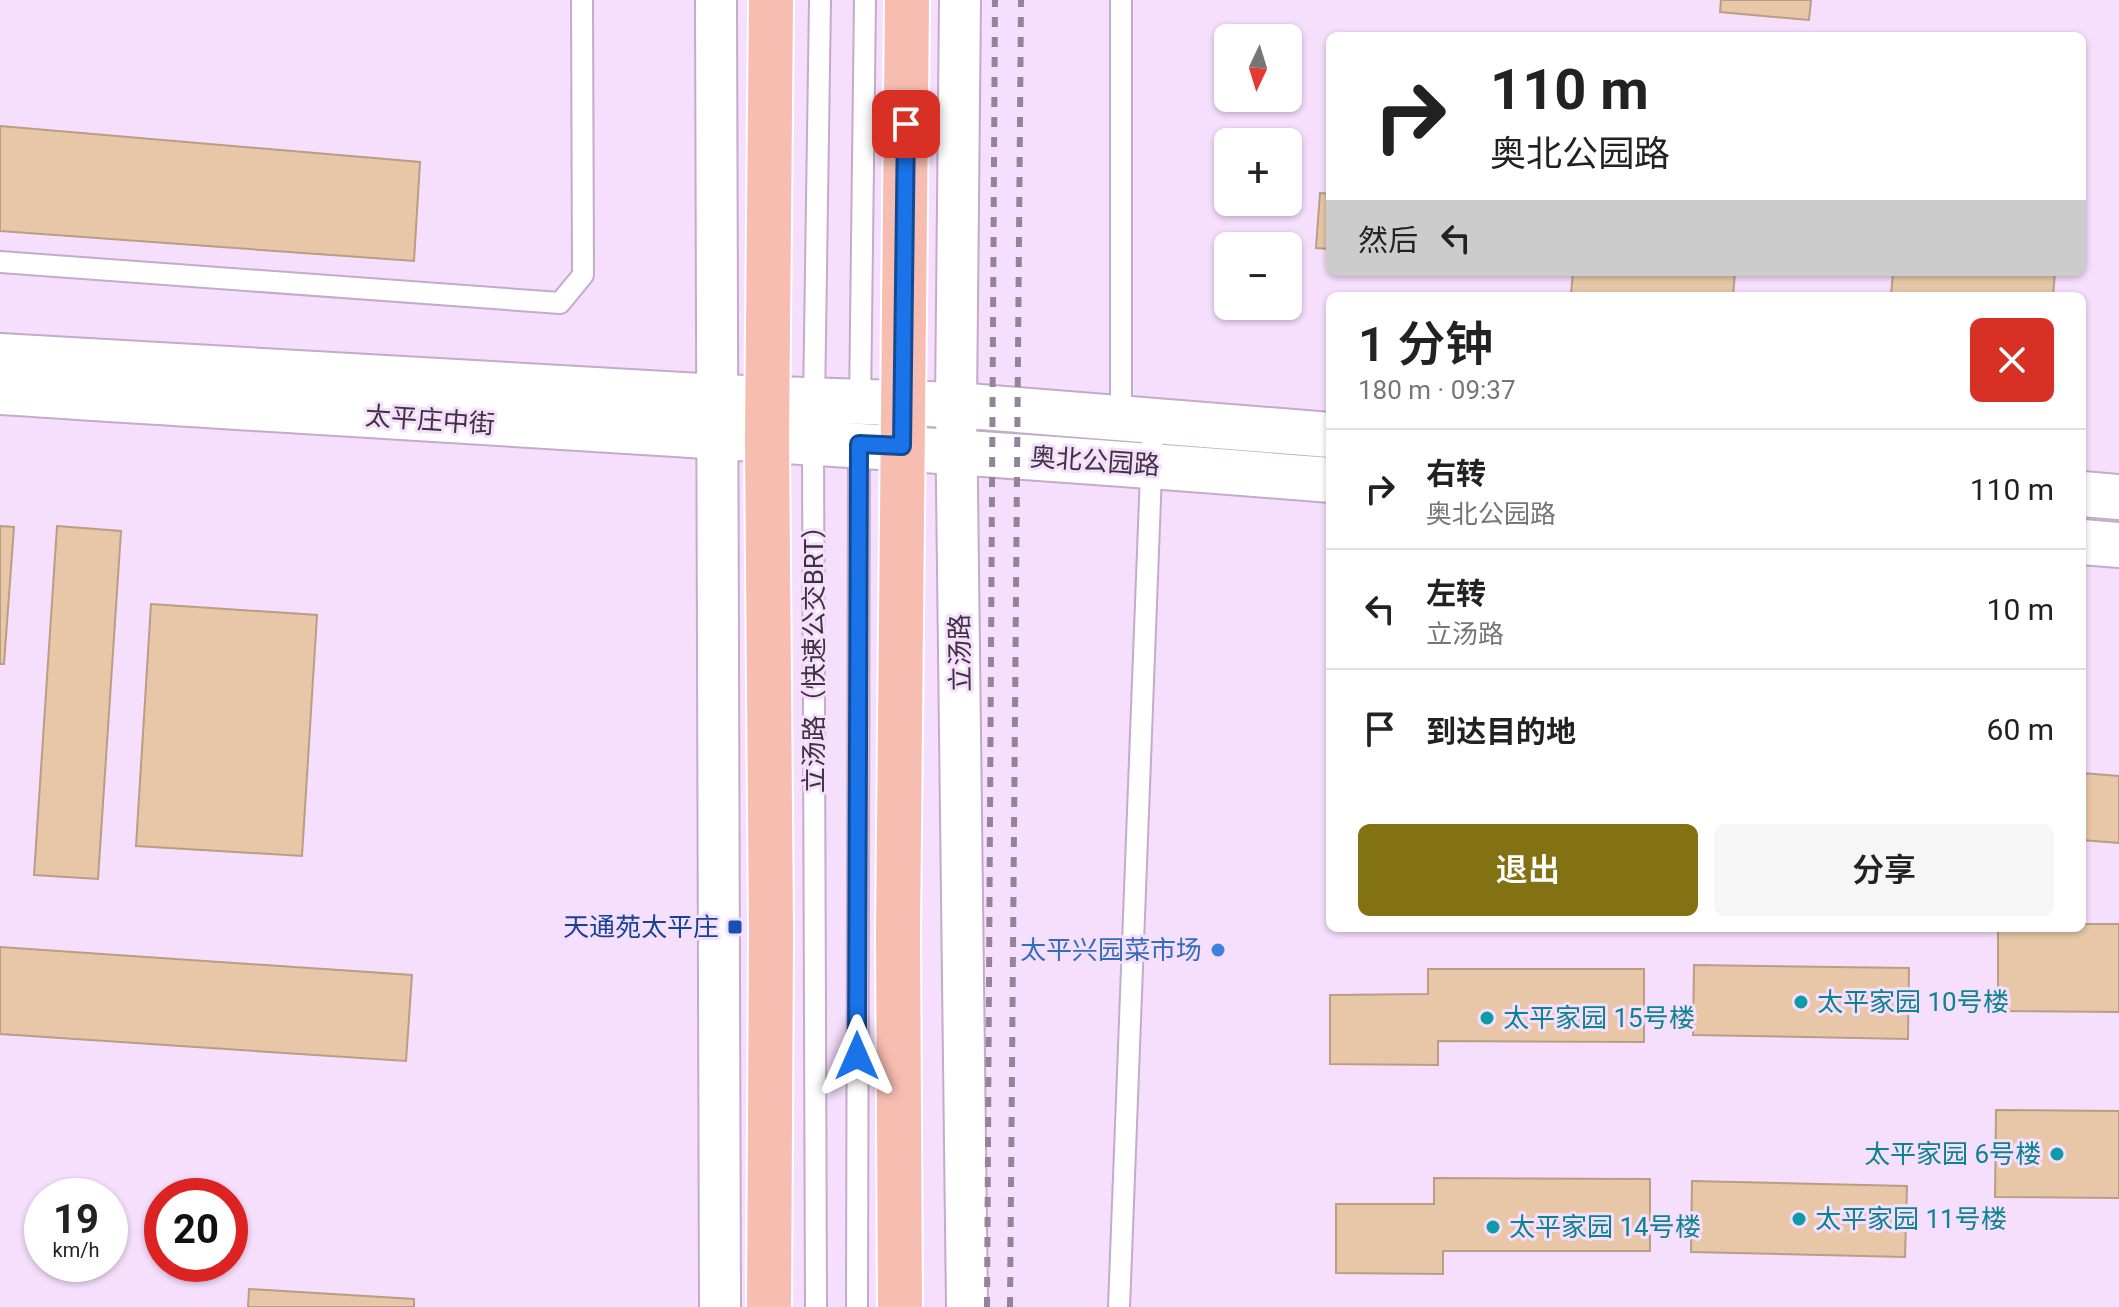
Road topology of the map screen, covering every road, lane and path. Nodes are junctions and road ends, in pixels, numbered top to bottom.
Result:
1 (582, 0) edge
2 (716, 0) edge
3 (771, 0) edge
4 (820, 0) edge
5 (865, 0) edge
6 (907, 0) edge
7 (960, 0) edge
8 (1121, 0) edge
9 (0, 262) edge
10 (0, 356) edge
11 (0, 392) edge
12 (718, 397) junction
13 (768, 398) junction
14 (860, 401) junction
15 (903, 403) junction
16 (956, 405) junction
17 (1137, 418) junction
18 (814, 421) junction
19 (1326, 435) edge
20 (717, 439) junction
21 (767, 440) junction
22 (859, 444) junction
23 (902, 446) junction
24 (958, 451) junction
25 (1151, 466) junction
26 (1326, 480) edge
27 (2086, 494) edge
28 (2119, 497) edge
29 (2086, 542) edge
30 (2119, 545) edge
31 (720, 1307) edge
32 (769, 1307) edge
33 (816, 1307) edge
34 (857, 1307) edge
35 (900, 1307) edge
36 (967, 1307) edge
37 (1119, 1307) edge

1 - 9 lane
2 - 12 street
3 - 13 main road
4 - 18 lane, 立汤路（快速公交BRT）
5 - 14 lane, 立汤路（快速公交BRT）
6 - 15 main road
7 - 16 street, 立汤路
8 - 17 lane
10 - 12 main road, 太平庄中街
11 - 20 main road, 太平庄中街
12 - 13 main road, 太平庄中街
12 - 20 street
13 - 18 main road, 太平庄中街
13 - 21 main road
14 - 15 main road, 奥北公园路
14 - 18 main road, 奥北公园路
14 - 22 lane, 立汤路（快速公交BRT）
15 - 16 main road, 奥北公园路
15 - 23 main road
16 - 17 main road, 奥北公园路
16 - 24 street, 立汤路
17 - 19 main road, 奥北公园路
17 - 25 lane
18 - 21 main road, 太平庄中街
18 - 22 main road, 太平庄中街
18 - 33 lane, 立汤路（快速公交BRT）
20 - 21 main road, 太平庄中街
20 - 31 street
21 - 32 main road
22 - 23 main road, 奥北公园路
22 - 34 lane, 立汤路（快速公交BRT）
23 - 24 main road, 奥北公园路
23 - 35 main road
24 - 25 main road, 奥北公园路
24 - 36 street, 立汤路
25 - 26 main road, 奥北公园路
25 - 37 lane
27 - 28 main road
29 - 30 main road

